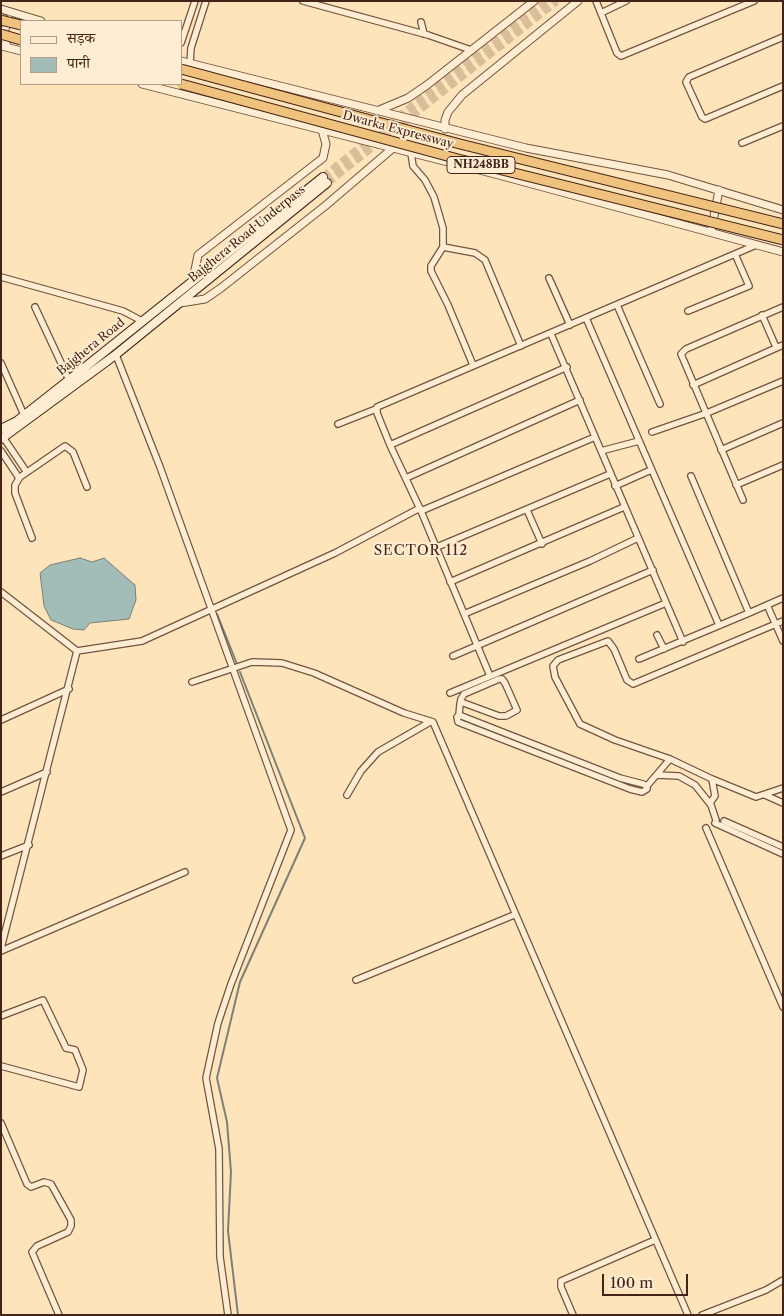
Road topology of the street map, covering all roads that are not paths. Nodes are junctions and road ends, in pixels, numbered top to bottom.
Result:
1 (195, 1) edge
2 (206, 1) edge
3 (303, 1) edge
4 (534, 1) edge
5 (578, 1) edge
6 (596, 1) edge
7 (626, 1) edge
8 (754, 1) edge
9 (1, 9) edge
10 (601, 12) junction
11 (15, 13) junction
12 (1, 20) edge
13 (38, 20) edge
14 (420, 22) dead end
15 (20, 25) edge
16 (1, 34) edge
17 (424, 34) junction
18 (783, 37) edge
19 (20, 40) edge
20 (182, 40) edge
21 (4, 46) edge
22 (471, 50) junction
23 (20, 51) edge
24 (182, 61) edge
25 (190, 64) junction
26 (182, 69) edge
27 (182, 84) edge
28 (146, 85) edge
29 (783, 86) edge
30 (376, 111) junction
31 (783, 126) edge
32 (446, 129) junction
33 (322, 130) junction
34 (742, 143) dead end
35 (393, 148) junction
36 (411, 153) junction
37 (719, 190) junction
38 (783, 210) edge
39 (783, 224) edge
40 (711, 232) junction
41 (783, 240) edge
42 (756, 244) junction
43 (443, 247) junction
44 (783, 252) edge
45 (735, 254) junction
46 (1, 277) edge
47 (549, 278) dead end
48 (193, 280) junction
49 (180, 304) junction
50 (617, 305) junction
51 (35, 306) dead end
52 (783, 307) edge
53 (688, 311) dead end
54 (762, 315) junction
55 (586, 318) junction
56 (142, 321) junction
57 (570, 325) junction
58 (551, 334) junction
59 (783, 345) edge
60 (521, 346) junction
61 (776, 348) junction
62 (116, 355) junction
63 (91, 362) junction
64 (1, 363) edge
65 (473, 365) junction
66 (567, 367) junction
67 (95, 370) junction
68 (69, 380) junction
69 (783, 381) edge
70 (693, 385) junction
71 (580, 400) junction
72 (660, 404) dead end
73 (376, 409) junction
74 (706, 413) junction
75 (24, 415) junction
76 (783, 423) edge
77 (338, 424) dead end
78 (652, 432) dead end
79 (2, 435) edge
80 (595, 437) junction
81 (639, 441) junction
82 (390, 445) junction
83 (721, 450) junction
84 (1, 451) edge
85 (601, 451) junction
86 (783, 464) edge
87 (651, 470) junction
88 (26, 471) junction
89 (610, 474) junction
90 (691, 476) dead end
91 (19, 478) junction
92 (406, 478) junction
93 (736, 484) junction
94 (615, 486) junction
95 (87, 487) dead end
96 (742, 500) dead end
97 (624, 507) junction
98 (421, 510) junction
99 (527, 510) junction
100 (32, 538) dead end
101 (638, 538) junction
102 (542, 544) junction
103 (437, 548) junction
104 (653, 570) junction
105 (450, 582) junction
106 (1, 592) edge
107 (783, 598) edge
108 (666, 603) junction
109 (768, 605) junction
110 (211, 610) junction
111 (749, 613) junction
112 (464, 614) junction
113 (783, 621) edge
114 (776, 624) junction
115 (719, 625) junction
116 (657, 635) dead end
117 (783, 641) edge
118 (683, 642) junction
119 (477, 645) junction
120 (664, 649) junction
121 (78, 650) junction
122 (453, 656) dead end
123 (639, 659) dead end
124 (232, 667) junction
125 (490, 676) junction
126 (192, 682) dead end
127 (69, 689) junction
128 (450, 693) dead end
129 (460, 702) junction
130 (459, 714) junction
131 (1, 720) edge
132 (430, 722) junction
133 (670, 759) junction
134 (47, 772) junction
135 (608, 773) junction
136 (656, 775) junction
137 (712, 779) junction
138 (605, 780) junction
139 (647, 786) junction
140 (783, 788) edge
141 (1, 792) edge
142 (347, 795) dead end
143 (765, 795) junction
144 (710, 803) junction
145 (783, 803) edge
146 (724, 821) dead end
147 (706, 828) dead end
148 (741, 832) junction
149 (29, 845) junction
150 (783, 847) edge
151 (783, 854) edge
152 (1, 856) edge
153 (185, 872) dead end
154 (514, 915) junction
155 (1, 950) edge
156 (356, 980) dead end
157 (783, 1008) edge
158 (1, 1016) edge
159 (1, 1066) edge
160 (1, 1123) edge
161 (655, 1240) junction
162 (783, 1280) edge
163 (59, 1315) edge
164 (228, 1315) edge
165 (573, 1315) edge
166 (688, 1315) edge
167 (702, 1315) edge

1 - 20 street
2 - 25 street
3 - 17 street
4 - 22 street
5 - 32 street
6 - 10 street
7 - 10 street
8 - 10 street
9 - 11 street
11 - 13 street
11 - 21 street
12 - 15 highway, bridge
14 - 17 street
16 - 19 highway, bridge
17 - 22 street
18 - 29 street
21 - 23 street
22 - 30 street
24 - 25 street
25 - 30 street
26 - 39 highway, Dwarka Expressway / NH248BB, bridge
27 - 41 highway, Dwarka Expressway / NH248BB, bridge
28 - 33 street
30 - 32 street
31 - 34 street
32 - 37 street
33 - 35 street
33 - 48 street
35 - 36 street
35 - 49 street
36 - 40 street
36 - 43 street
37 - 38 street
37 - 40 street
40 - 42 street
42 - 44 street
42 - 45 street
43 - 60 street
43 - 65 street
45 - 50 street
45 - 53 street
46 - 56 street
47 - 57 street
48 - 49 main road, Bajghera Road Underpass
48 - 56 main road, Bajghera Road
49 - 62 main road, Bajghera Road Underpass
50 - 55 street
50 - 72 street
51 - 68 street
52 - 54 street
54 - 61 street
54 - 70 street
55 - 57 street
55 - 81 street
56 - 63 main road, Bajghera Road
57 - 58 street
58 - 60 street
58 - 66 street
59 - 61 street
60 - 65 street
61 - 70 street
62 - 67 main road, Bajghera Road Underpass
62 - 110 street
63 - 67 main road
63 - 68 main road, Bajghera Road
64 - 75 street
65 - 73 street
66 - 71 street
66 - 82 street
67 - 79 main road, Bajghera Road Underpass
68 - 75 main road, Bajghera Road
69 - 74 street
70 - 74 street
71 - 80 street
71 - 92 street
73 - 77 street
73 - 82 street
74 - 78 street
74 - 83 street
75 - 79 main road, Bajghera Road
76 - 83 street
79 - 88 street
80 - 85 street
80 - 98 street
81 - 85 street
81 - 87 street
82 - 92 street
83 - 93 street
84 - 91 street
85 - 89 street
86 - 93 street
87 - 94 street
87 - 115 street
88 - 91 street
88 - 95 street
89 - 94 street
89 - 99 street
90 - 111 street
91 - 100 street
92 - 98 street
93 - 96 street
94 - 97 street
97 - 101 street
97 - 102 street
98 - 103 street
98 - 110 street
99 - 102 street
99 - 103 street
101 - 104 street
101 - 112 street
102 - 105 street
103 - 105 street
104 - 108 street
104 - 119 street
105 - 112 street
106 - 121 street
107 - 109 street
108 - 118 street
108 - 125 street
109 - 111 street
109 - 114 street
110 - 121 street
110 - 124 street
111 - 115 street
112 - 119 street
113 - 114 street
114 - 117 street
114 - 133 street
115 - 118 street
116 - 120 street
118 - 120 street
119 - 122 street
119 - 125 street
120 - 123 street
121 - 127 street
124 - 126 street
124 - 132 street
124 - 164 street
125 - 128 street
127 - 131 street
127 - 134 street
129 - 129 street
129 - 130 street
130 - 135 street
130 - 138 street
132 - 142 street
132 - 154 street
133 - 136 street
133 - 137 street
134 - 141 street
134 - 149 street
135 - 138 street
135 - 139 street
136 - 139 street
136 - 144 street
137 - 143 street
137 - 144 street
138 - 139 street
140 - 143 street
143 - 145 street
144 - 148 street
146 - 148 street
147 - 157 street
148 - 150 street
148 - 151 street
149 - 152 street
149 - 155 street
153 - 155 street
154 - 156 street
154 - 161 street
158 - 159 street
160 - 163 street
161 - 165 street
161 - 166 street
162 - 167 street

